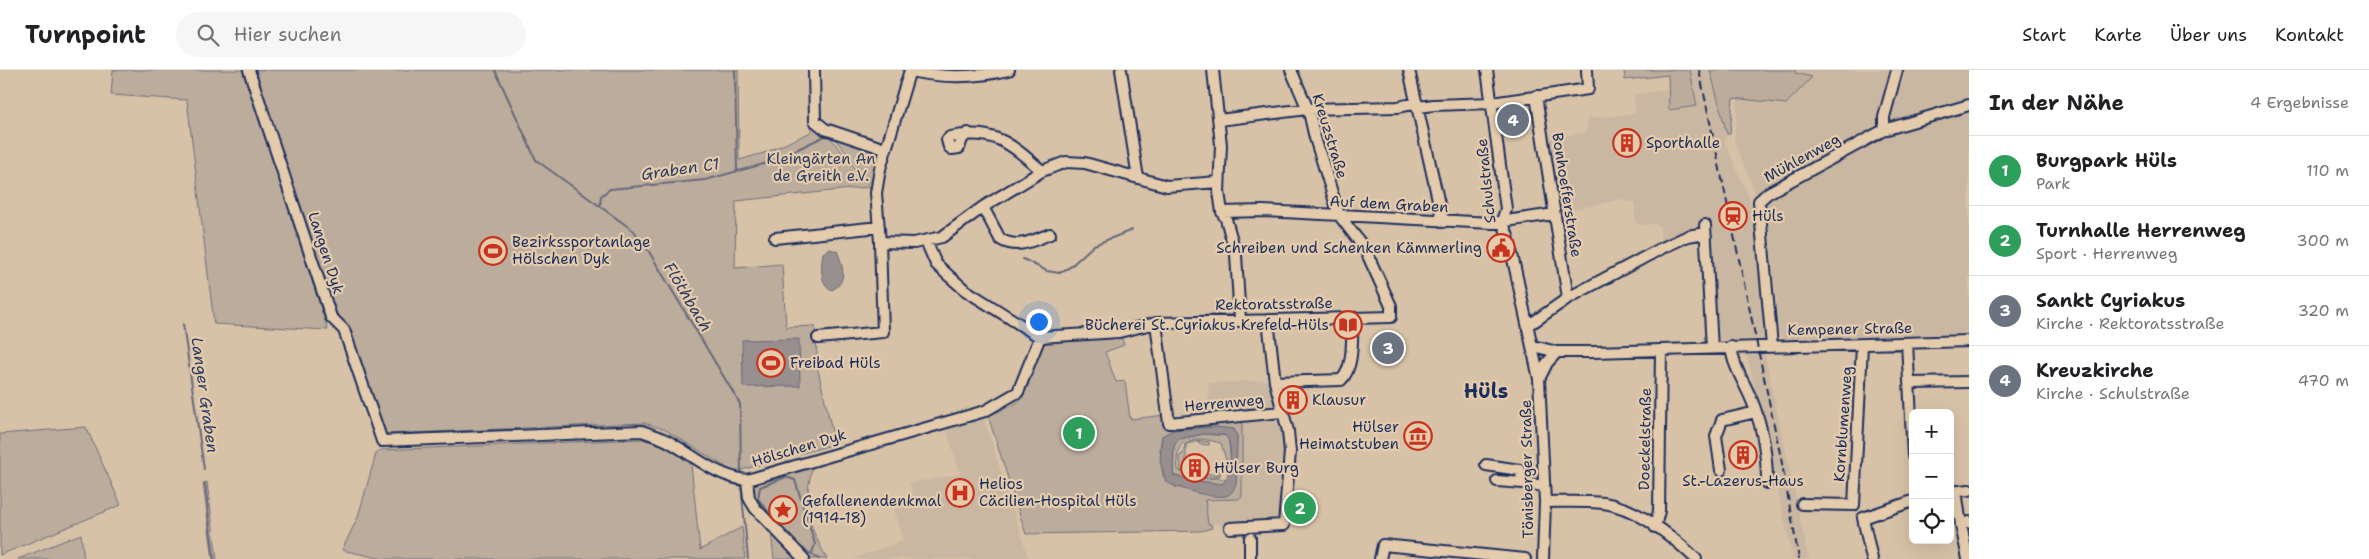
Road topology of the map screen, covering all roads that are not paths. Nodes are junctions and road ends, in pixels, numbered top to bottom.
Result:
1 (249, 70) edge
2 (814, 70) edge
3 (910, 70) edge
4 (1009, 70) edge
5 (1121, 70) edge
6 (1213, 70) edge
7 (1291, 70) edge
8 (1409, 70) edge
9 (1487, 70) edge
10 (1587, 70) edge
11 (1897, 70) edge
12 (1536, 96) junction
13 (1492, 104) junction
14 (1417, 105) junction
15 (1969, 105) edge
16 (1307, 109) junction
17 (1219, 120) junction
18 (1884, 130) junction
19 (968, 133) dead end
20 (885, 149) junction
21 (1042, 172) junction
22 (1138, 178) junction
23 (1218, 182) junction
24 (983, 207) junction
25 (1222, 212) junction
26 (1554, 214) junction
27 (1340, 215) junction
28 (1502, 221) junction
29 (1443, 222) junction
30 (1705, 224) dead end
31 (879, 227) junction
32 (1050, 234) dead end
33 (1706, 237) junction
34 (775, 238) dead end
35 (926, 241) junction
36 (880, 242) junction
37 (1568, 298) junction
38 (1391, 317) joint
39 (1353, 318) junction
40 (1240, 320) junction
41 (1268, 320) junction
42 (1156, 323) junction
43 (1528, 324) junction
44 (1040, 337) junction
45 (818, 338) dead end
46 (1969, 341) edge
47 (1907, 343) junction
48 (1862, 345) junction
49 (1533, 346) junction
50 (1772, 346) junction
51 (1731, 347) junction
52 (1712, 348) junction
53 (1661, 350) junction
54 (1557, 352) junction
55 (1539, 379) junction
56 (1275, 382) junction
57 (1969, 382) edge
58 (1910, 383) junction
59 (1282, 412) junction
60 (1756, 412) junction
61 (382, 441) joint
62 (1913, 454) edge
63 (1486, 465) dead end
64 (1721, 470) dead end
65 (742, 479) junction
66 (1497, 481) dead end
67 (1523, 483) junction
68 (1767, 483) dead end
69 (1544, 486) junction
70 (1969, 490) edge
71 (1954, 492) edge
72 (1954, 495) edge
73 (1545, 502) junction
74 (1909, 502) edge
75 (1802, 504) dead end
76 (1965, 524) edge
77 (1655, 527) junction
78 (1230, 528) dead end
79 (1250, 538) dead end
80 (1692, 557) edge
81 (804, 559) edge
82 (1250, 559) edge
83 (1380, 559) edge
84 (1526, 559) edge
85 (1543, 559) edge
86 (1872, 559) edge
87 (1968, 559) edge

1 - 61 street, Langen Dyk
2 - 20 street
3 - 4 street
3 - 20 street
5 - 22 street
6 - 17 street
7 - 16 street, Kreuzstraße
8 - 14 street
9 - 13 street, Schulstraße
10 - 12 street
11 - 18 street
12 - 13 street
12 - 26 street, Bonhoefferstraße
13 - 14 street
13 - 28 street, Schulstraße
14 - 16 street
14 - 29 street
15 - 18 street, Mühlenweg
16 - 17 street
16 - 27 street, Kreuzstraße
17 - 23 street
18 - 50 street, Mühlenweg
19 - 21 street
20 - 31 street
21 - 22 street
21 - 24 street
22 - 23 street
23 - 25 street
24 - 32 street
24 - 35 street
25 - 27 street, Auf dem Graben
25 - 40 street
26 - 28 street, Auf dem Graben
26 - 37 street, Bonhoefferstraße
27 - 29 street, Auf dem Graben
27 - 38 street, Kreuzstraße
28 - 29 street, Auf dem Graben
28 - 43 street, Schulstraße
30 - 33 street
31 - 34 street
31 - 36 street
33 - 37 street
33 - 52 street
35 - 36 street
35 - 44 street
36 - 45 street
37 - 43 street
38 - 39 street, Rektoratsstraße
39 - 41 street, Rektoratsstraße
39 - 56 street
40 - 41 street, Rektoratsstraße
40 - 42 street, Rektoratsstraße
41 - 56 street, Herrenweg
42 - 44 street, Rektoratsstraße
42 - 59 street, Herrenweg
43 - 49 street, Schulstraße
44 - 65 street, Hölschen Dyk
46 - 47 street, Kempener Straße
47 - 48 street, Kempener Straße
47 - 58 street
48 - 50 street, Kempener Straße
48 - 75 street, Kornblumenweg
49 - 54 street, Kempener Straße
49 - 55 street, Tönisberger Straße
50 - 51 street, Kempener Straße
51 - 52 street, Kempener Straße
51 - 60 street
52 - 53 street, Kempener Straße
53 - 54 street, Kempener Straße
53 - 77 street, Doeckelstraße
54 - 55 street, Tönisberger Straße
55 - 69 street, Tönisberger Straße
56 - 59 street, Herrenweg
57 - 58 street
58 - 62 street
59 - 78 street, Herrenweg
60 - 64 street
60 - 68 street
61 - 65 street, Hölschen Dyk
63 - 67 street
65 - 81 street
66 - 67 street
67 - 69 street
69 - 73 street, Tönisberger Straße
70 - 71 street
72 - 76 street
73 - 77 street
73 - 85 street, Tönisberger Straße
74 - 86 street
76 - 87 street
77 - 80 street
79 - 82 street
83 - 84 street

